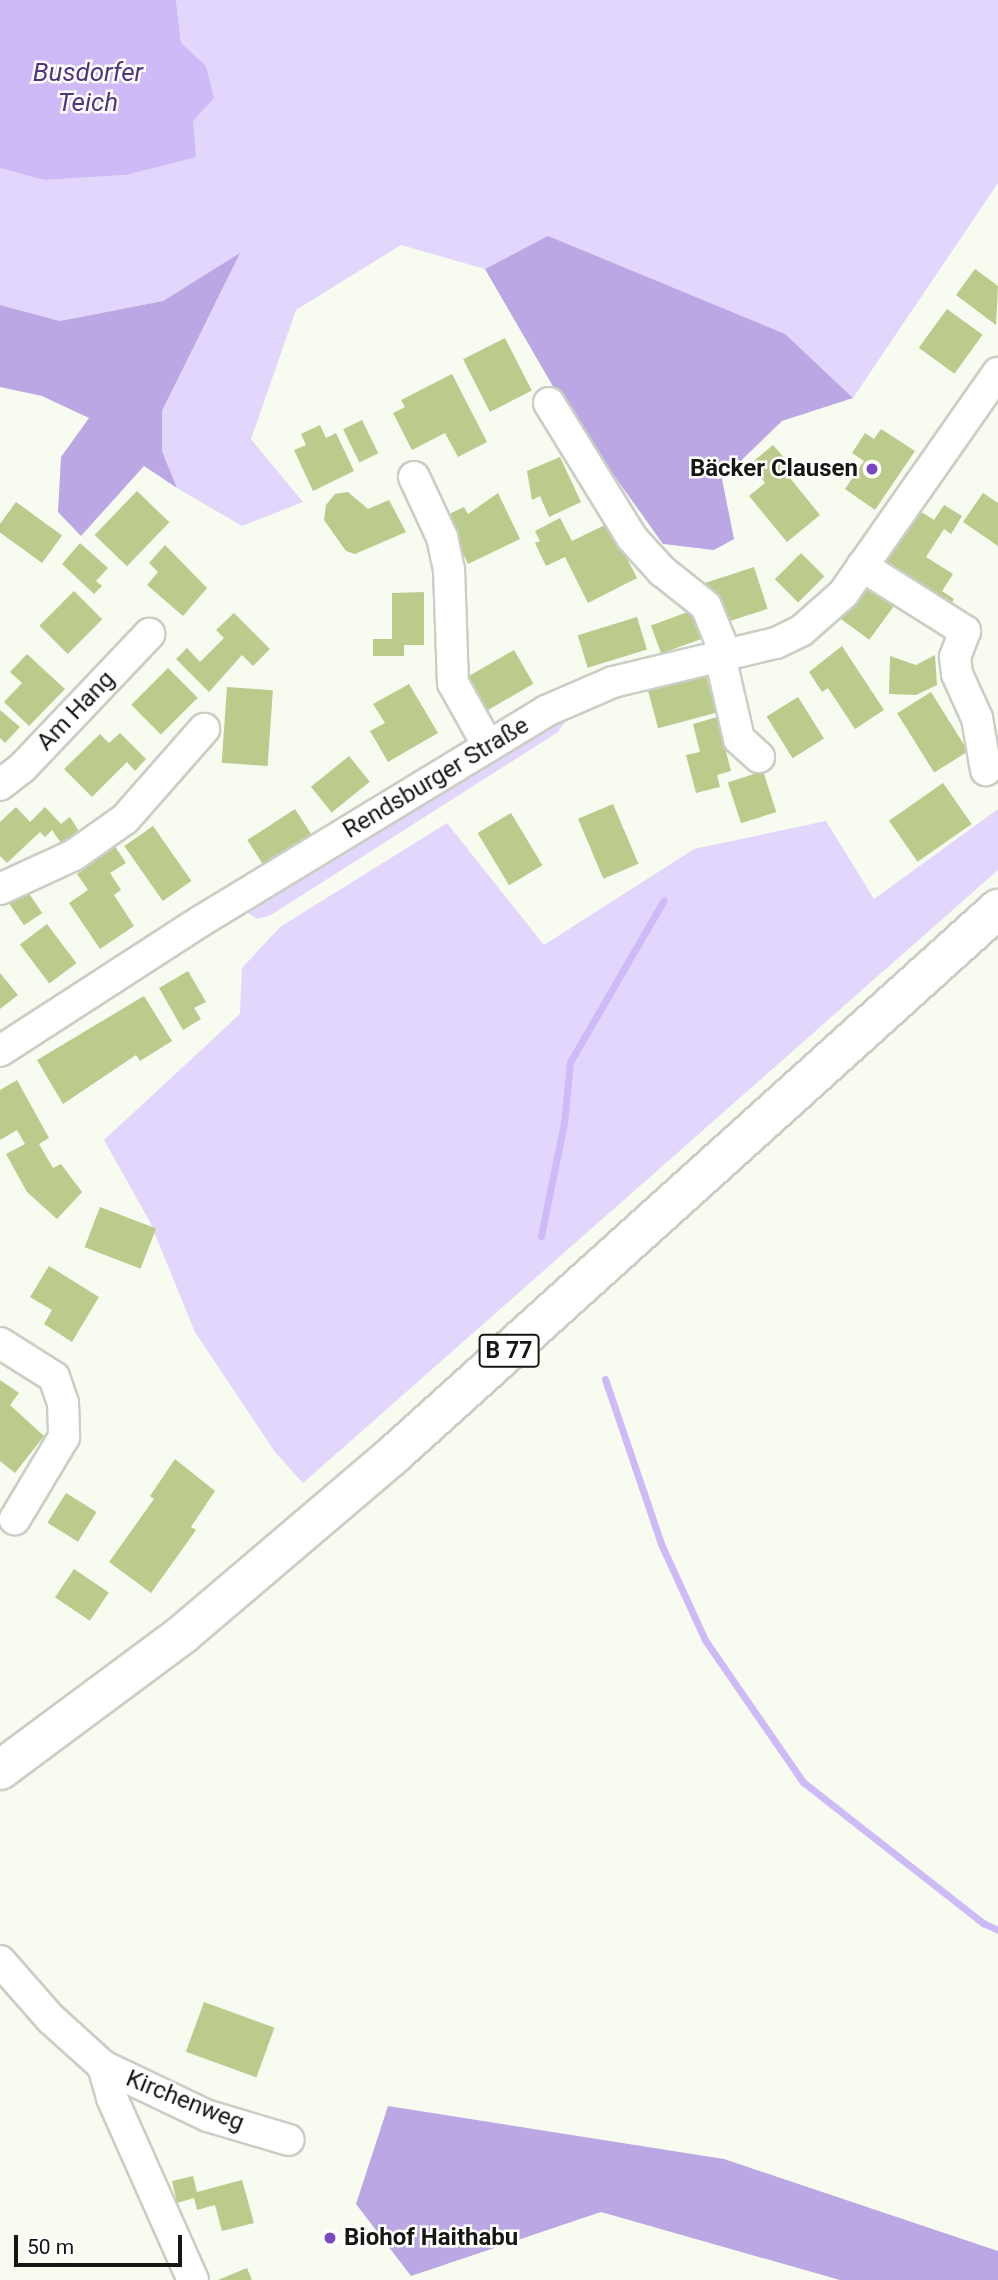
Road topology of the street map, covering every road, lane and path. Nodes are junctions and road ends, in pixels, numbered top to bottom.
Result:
1 (998, 373) edge
2 (549, 403) dead end
3 (414, 477) dead end
4 (869, 555) junction
5 (149, 634) dead end
6 (723, 656) junction
7 (204, 729) dead end
8 (488, 746) junction
9 (759, 757) dead end
10 (986, 770) dead end
11 (0, 785) edge
12 (0, 889) edge
13 (998, 909) edge
14 (0, 1051) edge
15 (0, 1343) edge
16 (15, 1519) dead end
17 (0, 1770) edge
18 (0, 1961) edge
19 (103, 2066) junction
20 (289, 2140) dead end
21 (193, 2280) edge

1 - 4 street, Rendsburger Straße
2 - 6 street
3 - 8 street
4 - 6 street, Rendsburger Straße
4 - 10 street
5 - 11 street, Am Hang
6 - 8 street, Rendsburger Straße
6 - 9 street
7 - 12 street
8 - 14 street, Rendsburger Straße
13 - 17 main road, B 77
15 - 16 street
18 - 19 street, Kirchenweg
19 - 20 street, Kirchenweg
19 - 21 street

